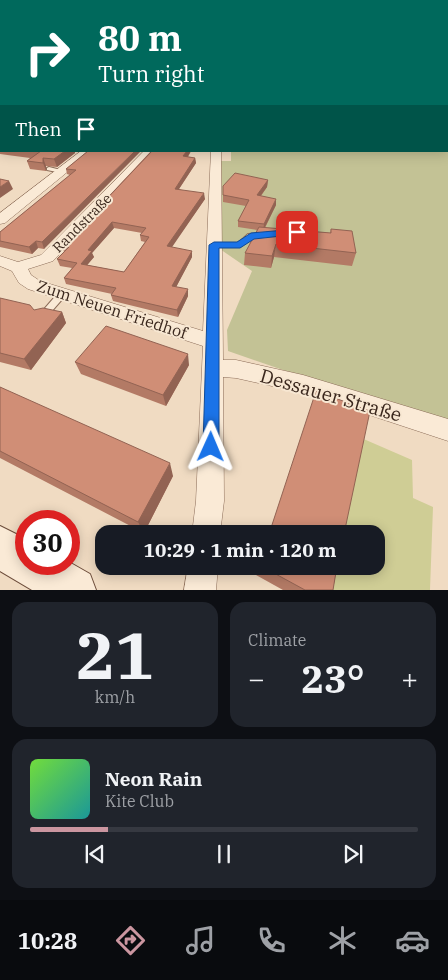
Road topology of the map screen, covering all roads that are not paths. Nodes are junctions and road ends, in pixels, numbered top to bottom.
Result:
1 (86, 152) edge
2 (149, 152) edge
3 (216, 152) edge
4 (0, 220) edge
5 (278, 234) edge
6 (214, 245) junction
7 (0, 261) edge
8 (18, 267) junction
9 (62, 294) junction
10 (42, 318) edge
11 (212, 341) junction
12 (213, 368) junction
13 (448, 430) edge
14 (207, 525) edge
15 (0, 546) edge
16 (15, 555) edge
17 (48, 575) edge
18 (202, 575) edge
19 (74, 590) edge
20 (200, 590) edge

1 - 4 street
2 - 8 street, Randstraße
3 - 6 street
5 - 6 lane
6 - 11 street
7 - 8 street
8 - 9 street, Zum Neuen Friedhof
9 - 10 lane
9 - 11 street, Zum Neuen Friedhof
11 - 12 street
12 - 13 street, Dessauer Straße
12 - 14 street
15 - 16 main road
17 - 19 main road
18 - 20 street

